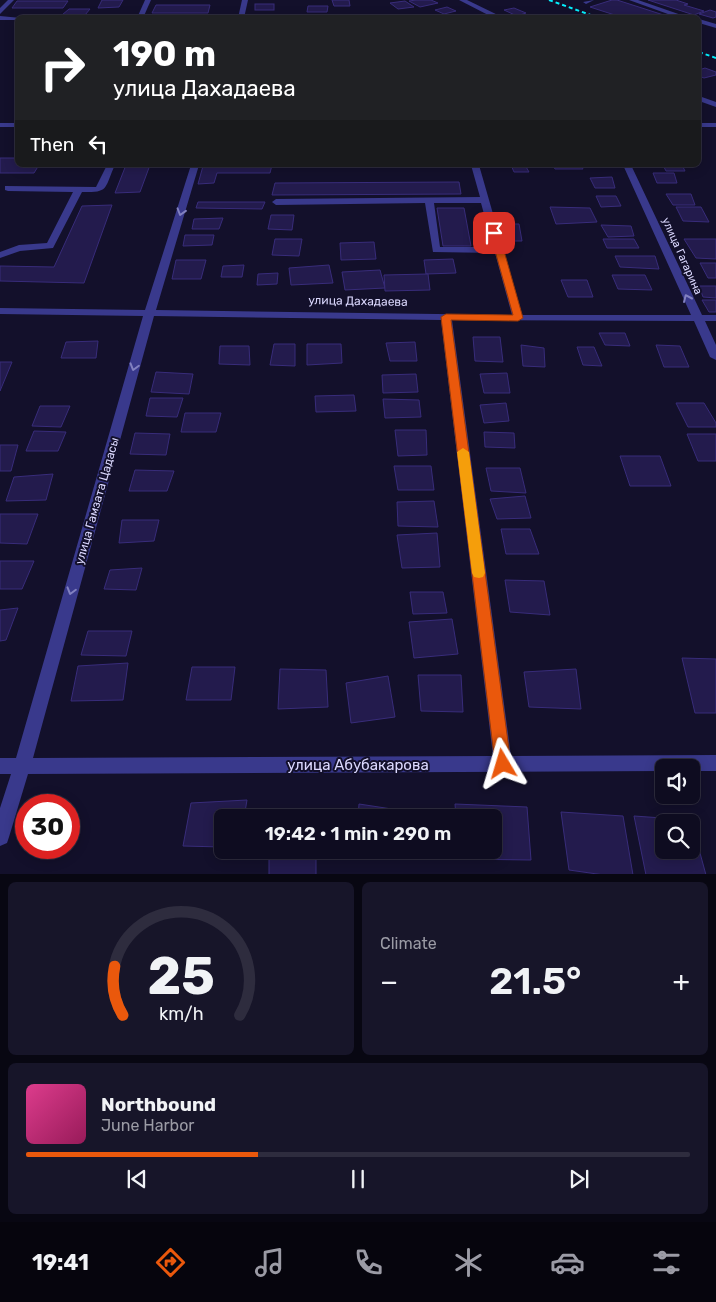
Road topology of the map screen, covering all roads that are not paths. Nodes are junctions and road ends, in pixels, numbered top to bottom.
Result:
1 (11, 0) edge
2 (148, 0) edge
3 (245, 0) edge
4 (462, 0) edge
5 (632, 0) edge
6 (0, 12) edge
7 (486, 12) junction
8 (141, 15) edge
9 (242, 15) edge
10 (484, 15) edge
11 (494, 15) edge
12 (678, 15) edge
13 (0, 18) edge
14 (15, 18) edge
15 (701, 22) edge
16 (716, 26) edge
17 (701, 99) edge
18 (716, 105) edge
19 (0, 125) edge
20 (15, 125) edge
21 (701, 125) edge
22 (716, 125) edge
23 (110, 167) edge
24 (194, 167) edge
25 (476, 167) edge
26 (628, 167) edge
27 (8, 188) dead end
28 (79, 189) junction
29 (429, 200) junction
30 (485, 200) junction
31 (276, 202) dead end
32 (499, 250) junction
33 (0, 255) edge
34 (0, 311) edge
35 (150, 312) junction
36 (446, 317) junction
37 (518, 318) junction
38 (696, 318) junction
39 (716, 318) edge
40 (716, 357) edge
41 (716, 763) edge
42 (503, 764) junction
43 (0, 766) edge
44 (22, 766) junction
45 (0, 837) edge

1 - 6 street
2 - 8 street
3 - 9 street
4 - 7 street
5 - 12 street
7 - 10 street
7 - 11 street
13 - 14 street
15 - 16 street
17 - 18 street
19 - 20 street
21 - 22 street
23 - 28 street
24 -> 35 street, улица Гамзата Цадасы
25 - 30 street
38 -> 26 street, улица Гагарина
27 - 28 street
28 - 33 street
29 - 30 street
29 - 31 street
29 - 32 street
30 - 32 street
32 - 37 street
34 - 35 street, улица Дахадаева
35 - 36 street, улица Дахадаева
35 -> 44 street, улица Гамзата Цадасы
36 - 37 street, улица Дахадаева
36 - 42 street
37 - 38 street, улица Дахадаева
38 - 39 street, улица Дахадаева
38 - 40 street, улица Гагарина
41 - 42 street, улица Абубакарова
42 - 44 street, улица Абубакарова
43 - 44 street, улица Абубакарова
44 - 45 street, улица Гамзата Цадасы

